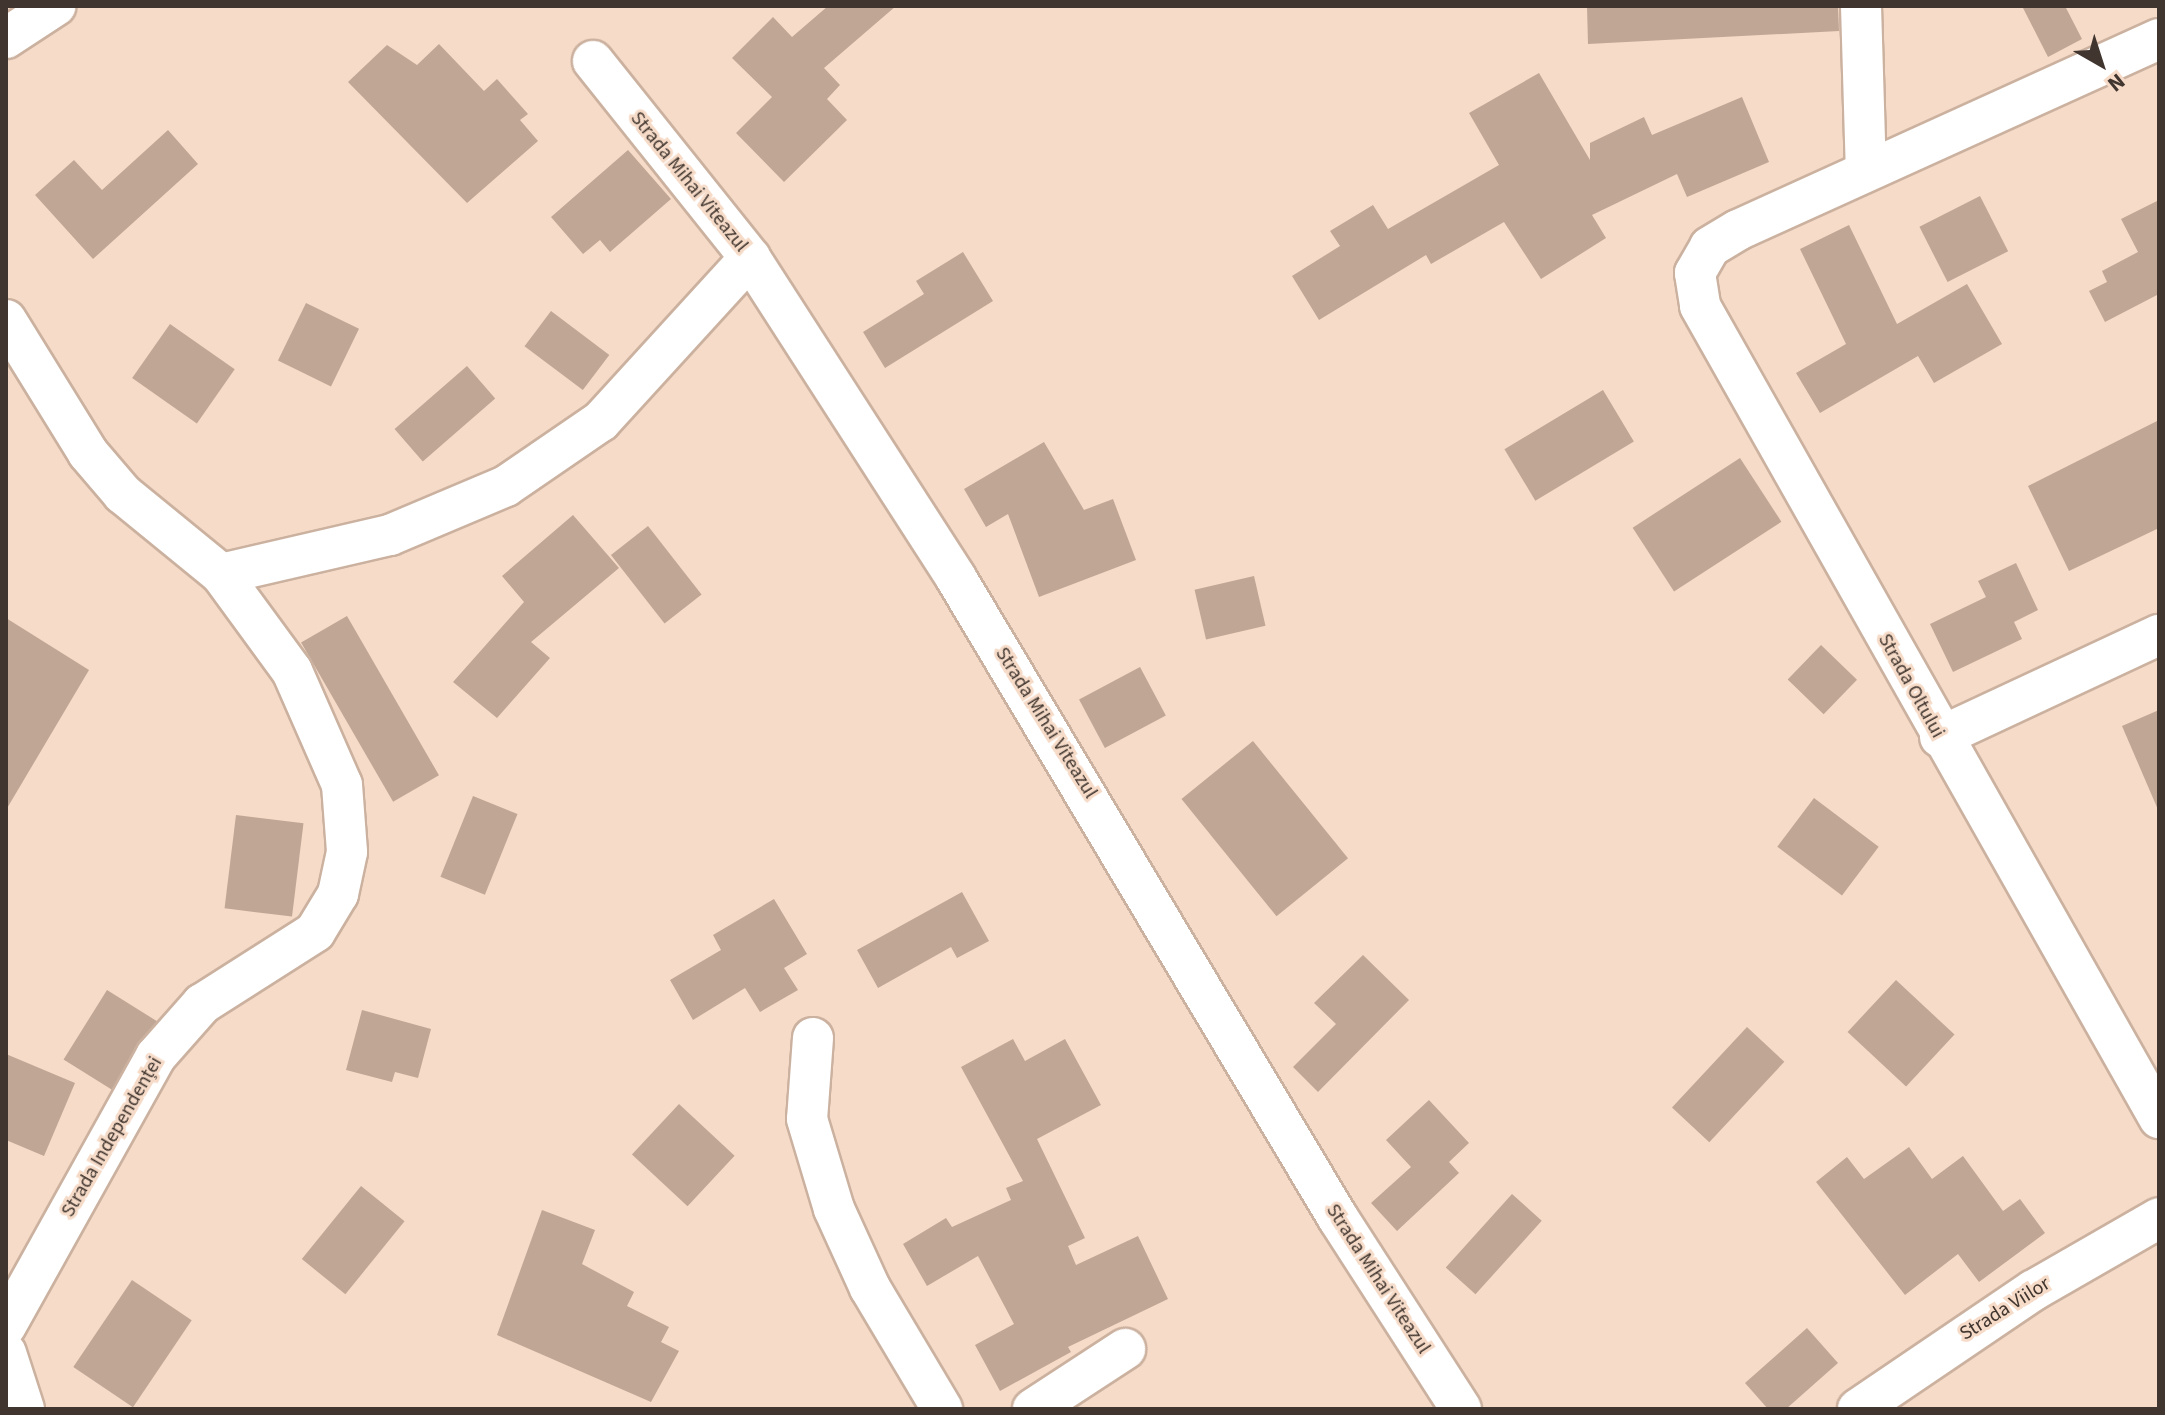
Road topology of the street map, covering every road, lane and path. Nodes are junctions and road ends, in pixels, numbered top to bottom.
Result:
1 (55, 6) edge
2 (1861, 6) edge
3 (6, 38) edge
4 (2159, 39) edge
5 (593, 61) dead end
6 (1866, 171) junction
7 (750, 258) junction
8 (6, 320) edge
9 (221, 574) junction
10 (2159, 635) edge
11 (1940, 737) junction
12 (813, 1038) dead end
13 (2159, 1118) edge
14 (2159, 1218) edge
15 (6, 1326) edge
16 (1125, 1349) dead end
17 (6, 1353) edge
18 (24, 1409) edge
19 (942, 1409) edge
20 (1033, 1409) edge
21 (1461, 1409) edge
22 (1858, 1409) edge

1 - 3 street
2 - 6 street
4 - 6 street
5 - 7 street, Strada Mihai Viteazul
6 - 11 street, Strada Oltului
7 - 9 street
7 - 21 street, Strada Mihai Viteazul
8 - 9 street, Strada Independenței
9 - 15 street, Strada Independenței
10 - 11 street
11 - 13 street, Strada Oltului
12 - 19 street
14 - 22 street, Strada Viilor
16 - 20 street
17 - 18 street

